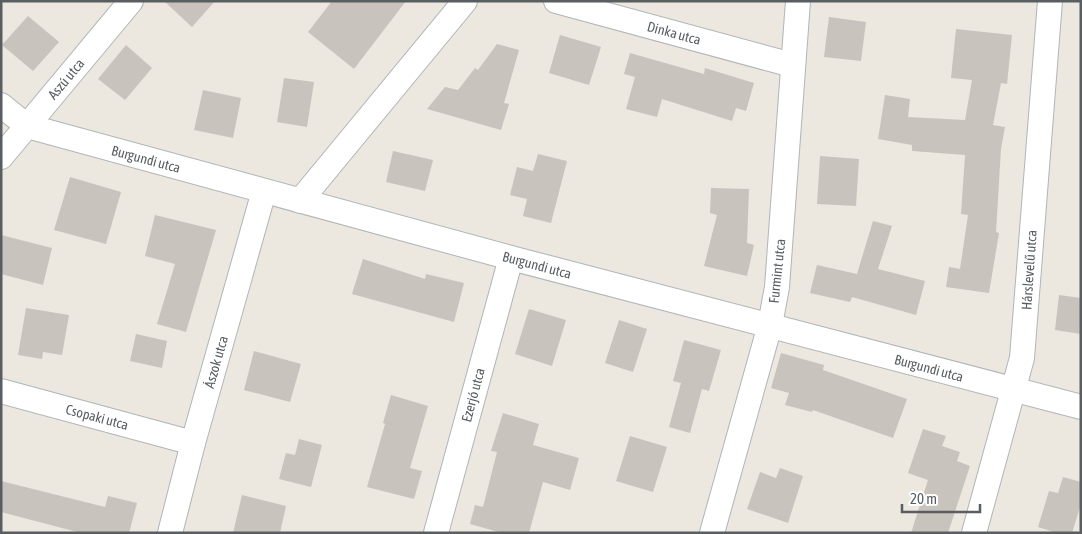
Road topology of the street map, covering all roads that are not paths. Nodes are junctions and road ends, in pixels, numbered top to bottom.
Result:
1 (131, 1) edge
2 (465, 1) edge
3 (556, 1) edge
4 (798, 1) edge
5 (1050, 1) edge
6 (792, 65) junction
7 (1, 106) edge
8 (27, 126) junction
9 (1, 157) edge
10 (264, 191) junction
11 (300, 201) junction
12 (510, 258) junction
13 (770, 325) junction
14 (1013, 390) junction
15 (1, 391) edge
16 (1081, 407) edge
17 (193, 443) junction
18 (170, 533) edge
19 (436, 533) edge
20 (712, 533) edge
21 (974, 533) edge

1 - 8 street, Aszú utca
2 - 11 street
3 - 6 street, Dinka utca
4 - 6 street, Furmint utca
5 - 14 street, Hárslevelű utca
6 - 13 street, Furmint utca
7 - 8 street, Burgundi utca
8 - 9 street, Aszú utca
8 - 10 street, Burgundi utca
10 - 11 street, Burgundi utca
10 - 17 street, Ászok utca
11 - 12 street, Burgundi utca
12 - 13 street, Burgundi utca
12 - 19 street, Ezerjó utca
13 - 14 street, Burgundi utca
13 - 20 street, Furmint utca
14 - 16 street, Burgundi utca
14 - 21 street, Hárslevelű utca
15 - 17 street, Csopaki utca
17 - 18 street, Ászok utca

